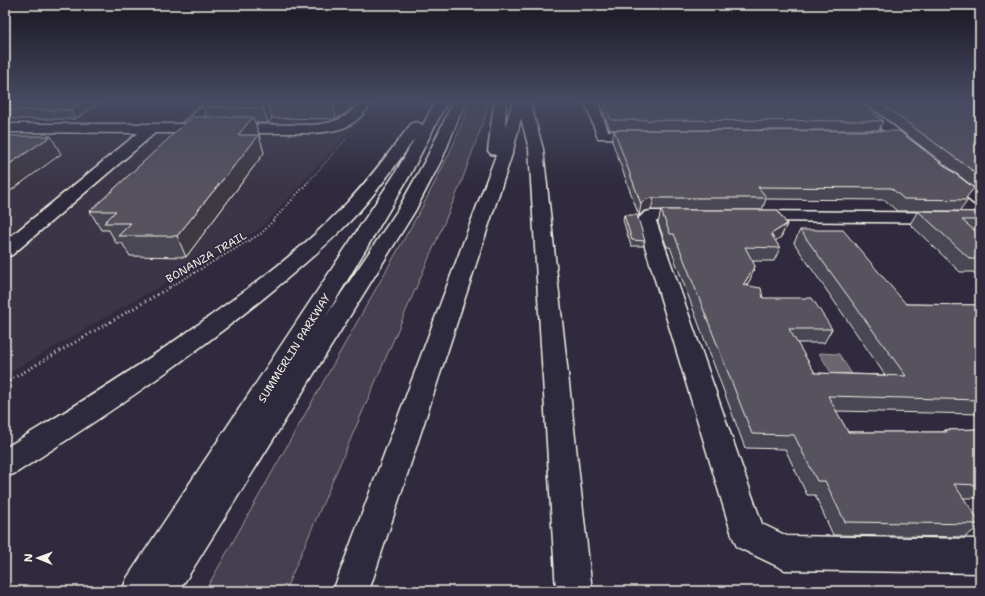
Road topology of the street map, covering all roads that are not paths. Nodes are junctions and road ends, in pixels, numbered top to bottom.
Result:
1 (150, 130) edge
2 (414, 130) edge
3 (428, 130) edge
4 (447, 130) edge
5 (497, 130) edge
6 (511, 130) edge
7 (531, 130) edge
8 (601, 130) edge
9 (891, 130) edge
10 (659, 135) edge
11 (875, 136) edge
12 (899, 136) junction
13 (492, 188) junction
14 (980, 200) edge
15 (980, 218) edge
16 (5, 251) edge
17 (5, 464) edge
18 (980, 556) edge
19 (140, 591) edge
20 (159, 591) edge
21 (351, 591) edge
22 (574, 591) edge

1 - 16 main road
2 - 17 main road
3 - 19 main road, SUMMERLIN PARKWAY
4 - 20 main road
5 - 13 main road
6 - 13 main road
7 - 22 main road
8 - 10 main road
9 - 12 main road
11 - 12 main road
12 - 14 main road
13 - 21 main road
15 - 18 main road

